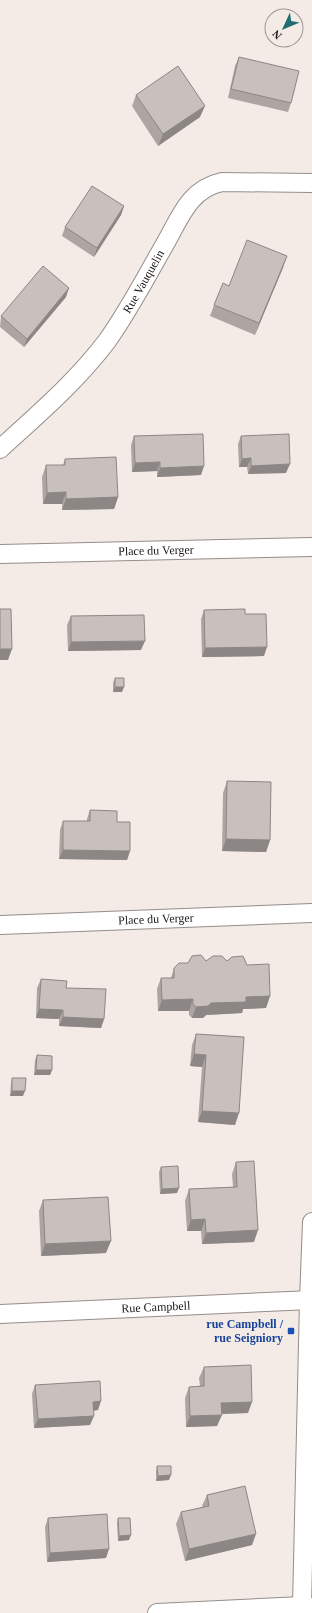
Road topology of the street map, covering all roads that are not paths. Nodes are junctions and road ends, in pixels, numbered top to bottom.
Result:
1 (312, 184) edge
2 (0, 449) edge
3 (312, 547) edge
4 (0, 554) edge
5 (312, 913) edge
6 (0, 926) edge
7 (312, 1222) edge
8 (310, 1300) edge
9 (0, 1314) edge
10 (307, 1607) edge
11 (157, 1613) edge

1 - 2 street, Rue Vauquelin
3 - 4 street, Place du Verger
5 - 6 street, Place du Verger
7 - 8 street
8 - 9 street, Rue Campbell
8 - 10 street
10 - 11 street

